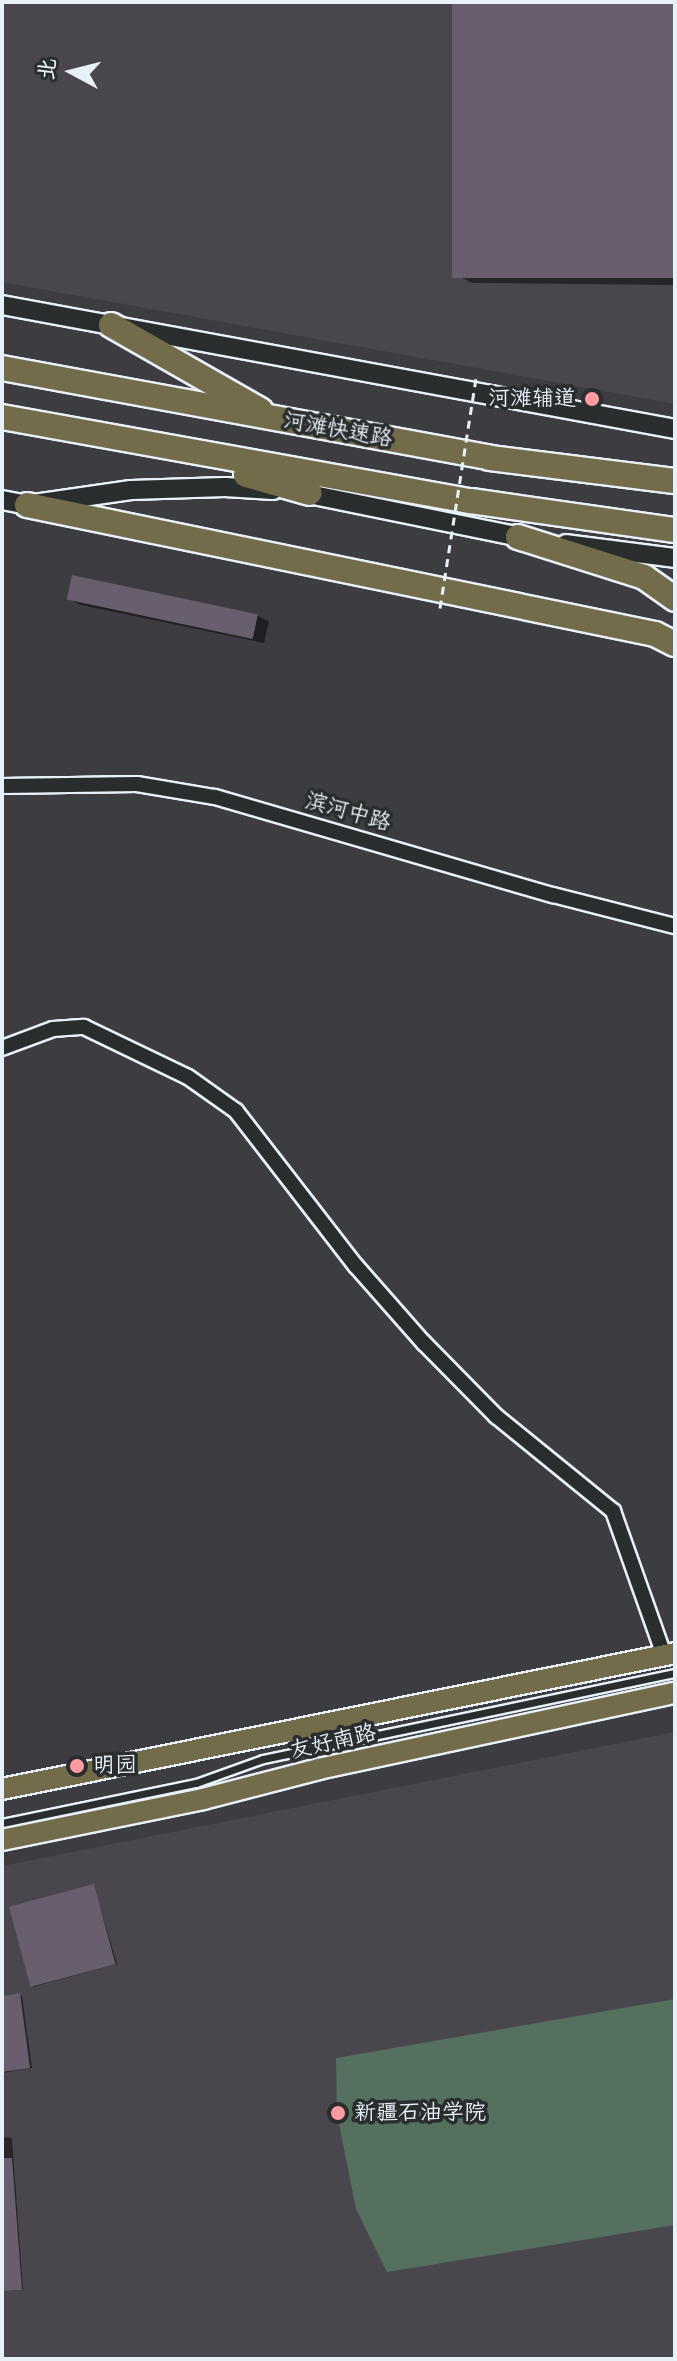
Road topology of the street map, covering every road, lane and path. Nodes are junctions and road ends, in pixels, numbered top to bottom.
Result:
1 (2, 305) edge
2 (111, 325) junction
3 (2, 368) edge
4 (476, 377) dead end
5 (2, 417) edge
6 (273, 418) junction
7 (675, 429) edge
8 (148, 443) junction
9 (670, 480) edge
10 (310, 493) junction
11 (2, 500) edge
12 (27, 505) junction
13 (675, 530) edge
14 (518, 537) junction
15 (675, 558) edge
16 (675, 599) edge
17 (440, 608) dead end
18 (675, 644) edge
19 (2, 786) edge
20 (675, 926) edge
21 (2, 1048) edge
22 (671, 1660) edge
23 (675, 1693) edge
24 (2, 1789) edge
25 (2, 1823) edge
26 (2, 1840) edge

1 - 2 street
2 - 6 highway
2 - 7 street
3 - 6 highway, 河滩快速路
4 - 17 path, bridge
5 - 8 highway
6 - 9 highway, 河滩快速路
8 - 10 highway
8 - 13 highway
10 - 12 street
10 - 14 street
11 - 12 street
12 - 18 highway
14 - 15 street
14 - 16 highway
19 - 20 street, 滨河中路
21 - 22 street
22 - 24 main road, 友好南路
22 - 25 lane
23 - 26 main road, 友好南路

